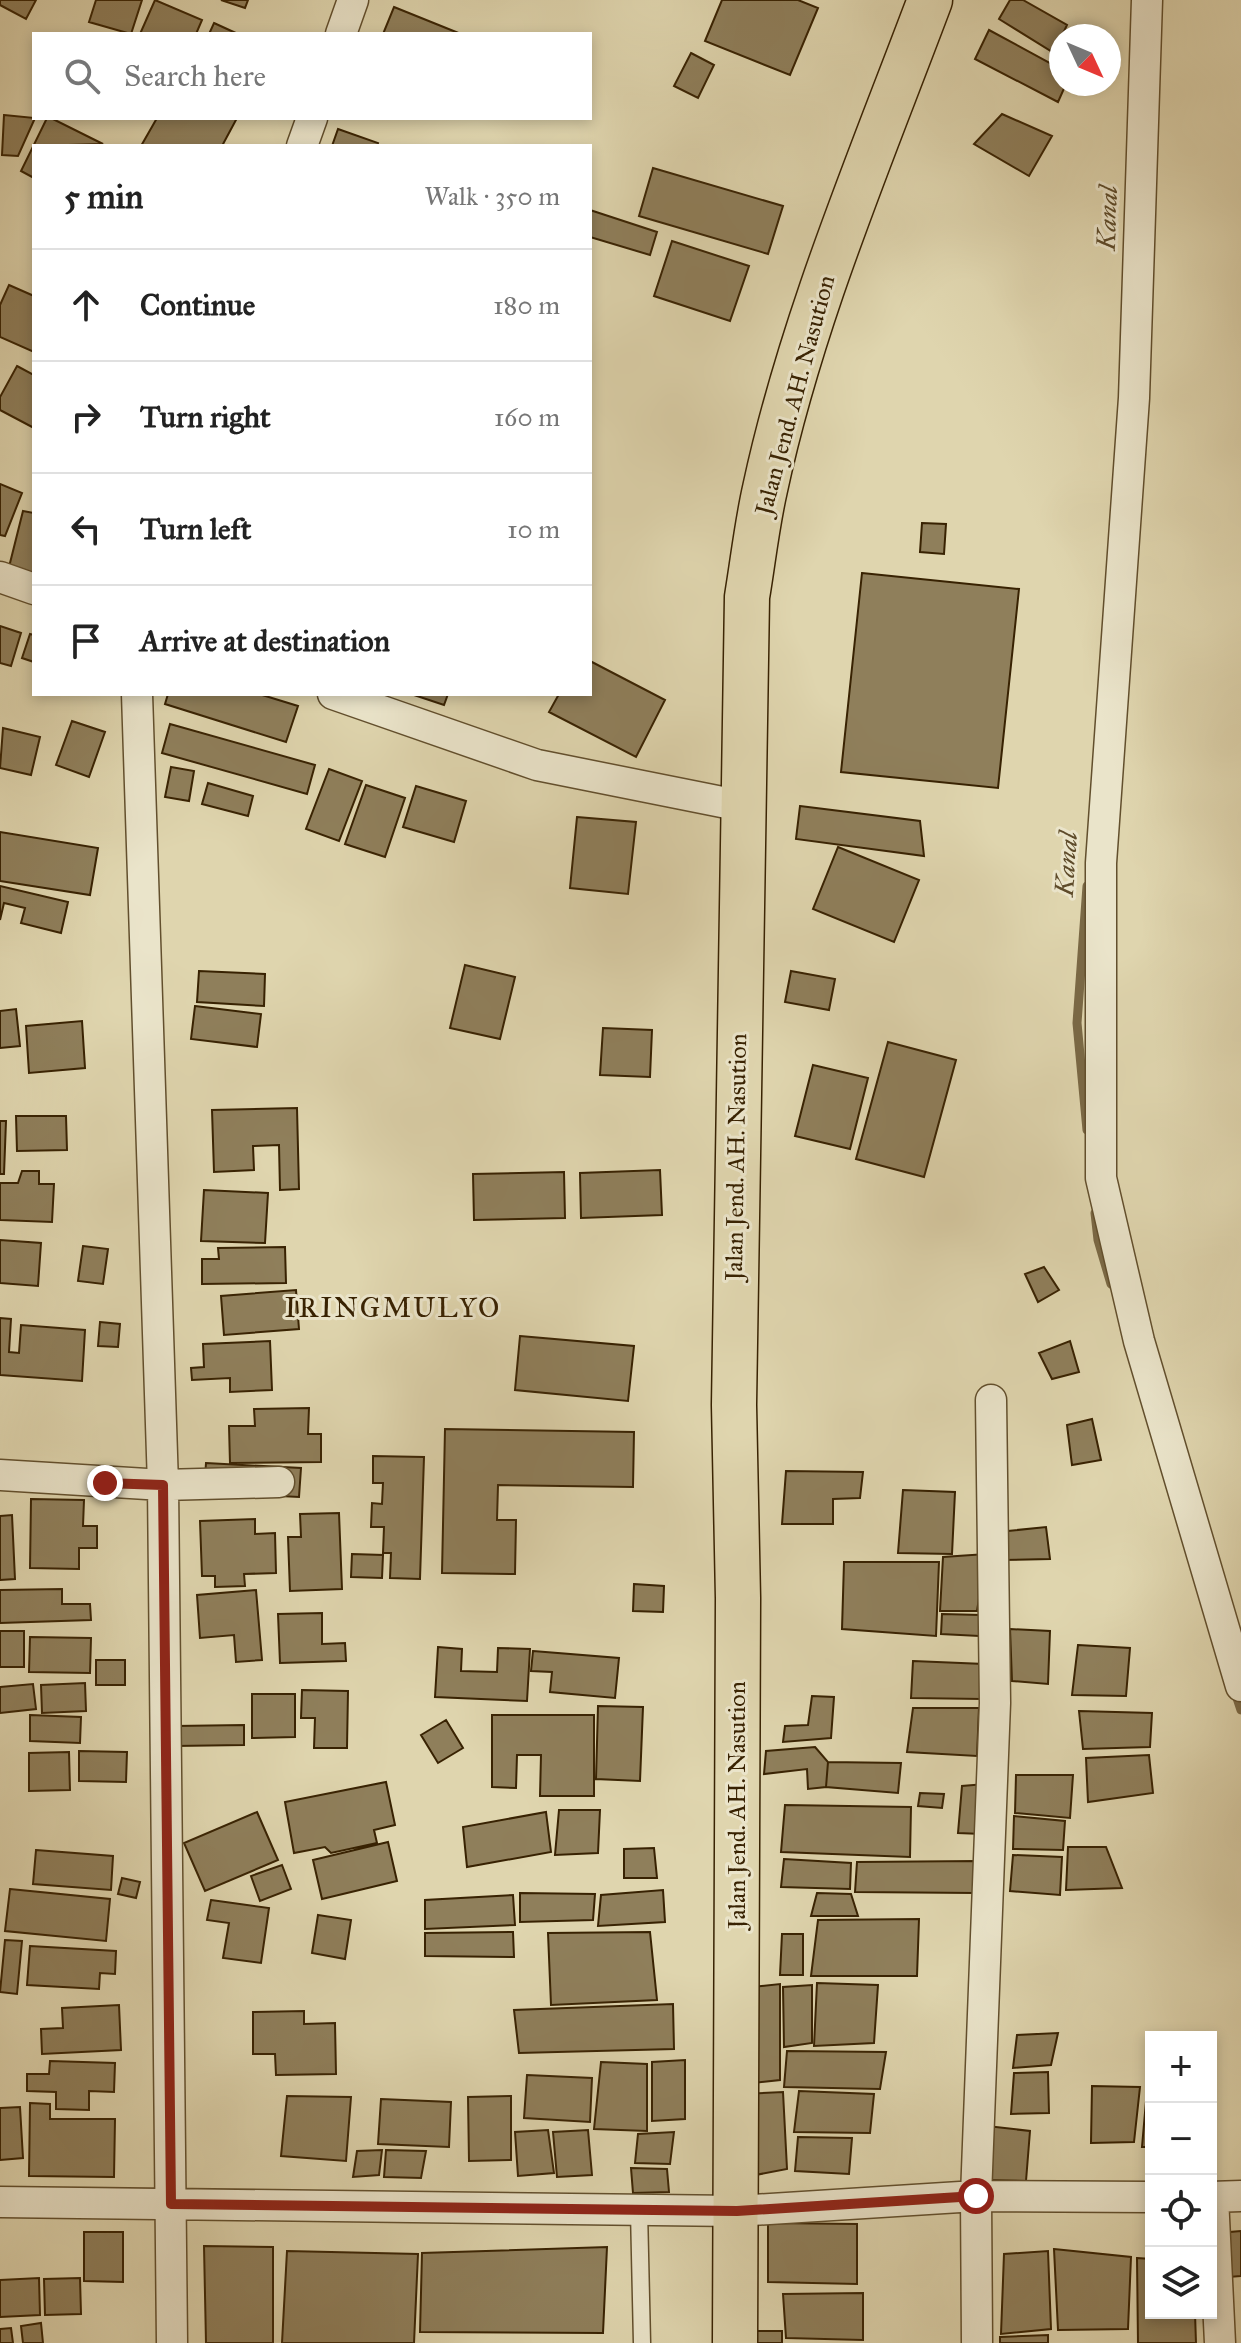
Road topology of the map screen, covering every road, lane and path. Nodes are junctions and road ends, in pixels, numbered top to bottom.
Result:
1 (353, 0) edge
2 (930, 0) edge
3 (1147, 0) edge
4 (342, 32) edge
5 (311, 120) edge
6 (303, 144) edge
7 (0, 577) edge
8 (32, 588) edge
9 (137, 696) edge
10 (339, 696) edge
11 (742, 806) junction
12 (991, 1400) dead end
13 (0, 1475) edge
14 (279, 1482) dead end
15 (163, 1485) junction
16 (1241, 1686) edge
17 (976, 2196) junction
18 (1145, 2197) edge
19 (1222, 2197) edge
20 (0, 2202) edge
21 (171, 2204) junction
22 (639, 2210) junction
23 (737, 2211) junction
24 (172, 2343) edge
25 (642, 2343) edge
26 (735, 2343) edge
27 (977, 2343) edge
28 (1220, 2343) edge

1 - 4 street
2 - 11 highway, Jalan Jend. AH. Nasution
3 - 16 street
5 - 6 street
7 - 8 street
9 - 15 street
10 - 11 street
11 - 23 highway, Jalan Jend. AH. Nasution
12 - 17 street
13 - 15 street
14 - 15 street
15 - 21 street
17 - 18 street
17 - 23 street
17 - 27 street
19 - 28 street
20 - 21 street
21 - 22 street
21 - 24 street
22 - 23 street
22 - 25 lane
23 - 26 highway, Jalan Jend. AH. Nasution

